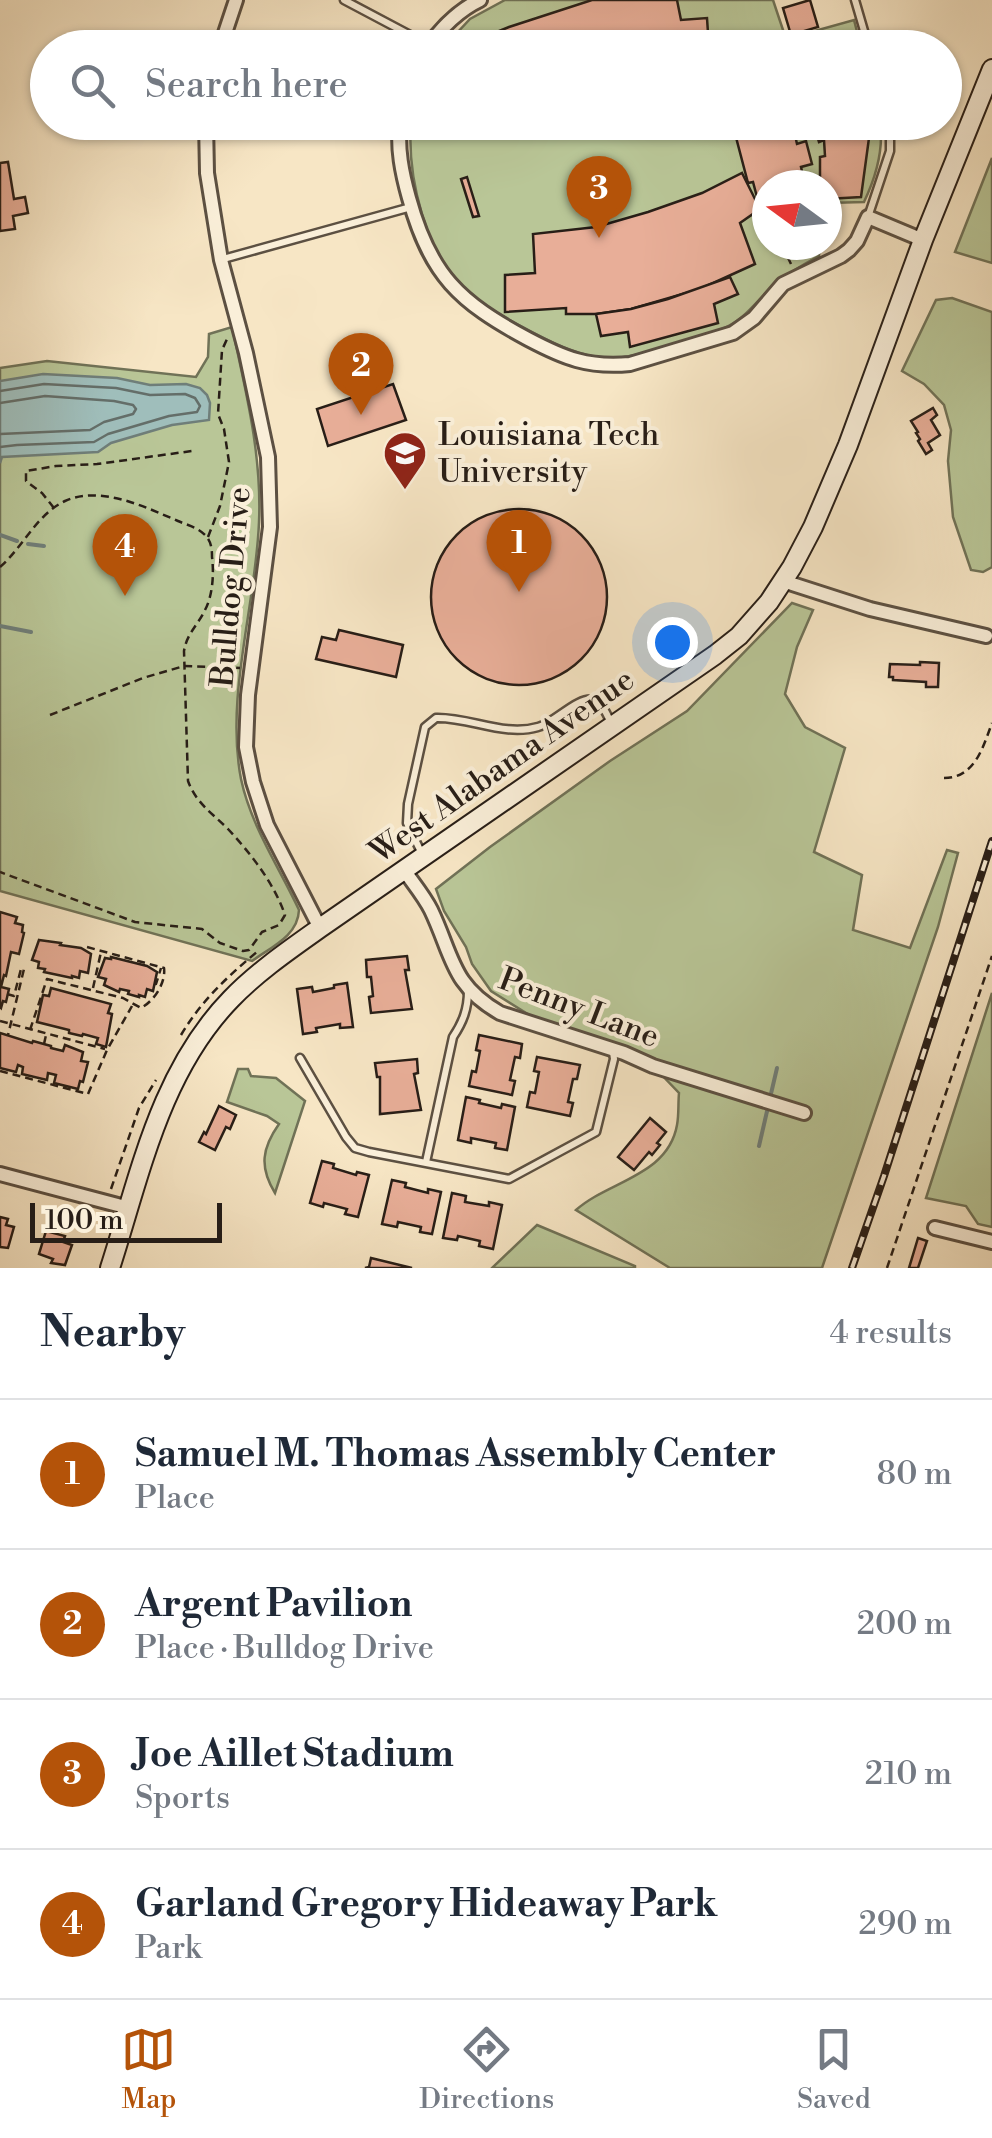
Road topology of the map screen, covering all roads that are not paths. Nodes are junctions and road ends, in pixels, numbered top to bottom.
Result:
1 (236, 0) edge
2 (344, 0) edge
3 (480, 0) edge
4 (855, 0) edge
5 (226, 30) edge
6 (399, 30) edge
7 (440, 30) edge
8 (864, 30) edge
9 (992, 69) edge
10 (206, 140) edge
11 (399, 140) edge
12 (890, 140) edge
13 (411, 207) junction
14 (868, 217) junction
15 (923, 240) junction
16 (221, 260) junction
17 (783, 582) junction
18 (986, 636) dead end
19 (613, 726) junction
20 (424, 857) junction
21 (404, 870) junction
22 (320, 928) junction
23 (468, 990) junction
24 (610, 1048) junction
25 (300, 1058) dead end
26 (804, 1113) dead end
27 (426, 1162) junction
28 (0, 1174) edge
29 (129, 1208) junction
30 (935, 1228) dead end
31 (992, 1242) edge
32 (110, 1268) edge

1 - 5 street
2 - 6 lane
3 - 7 street
4 - 8 lane
9 - 15 main road, West Alabama Avenue
10 - 16 street, Bulldog Drive
11 - 13 street
12 - 14 lane
13 - 14 street
13 - 16 lane
14 - 15 street
15 - 17 main road, West Alabama Avenue
16 - 22 street, Bulldog Drive
17 - 18 street
17 - 19 main road, West Alabama Avenue
19 - 20 main road, West Alabama Avenue
19 - 20 lane
20 - 21 main road, West Alabama Avenue
21 - 22 main road, West Alabama Avenue
21 - 23 street, Penny Lane
22 - 29 main road, West Alabama Avenue
23 - 24 street, Penny Lane
23 - 27 lane
24 - 26 street, Penny Lane
24 - 27 lane
25 - 27 lane
28 - 29 street
29 - 32 main road, West Alabama Avenue
30 - 31 street

